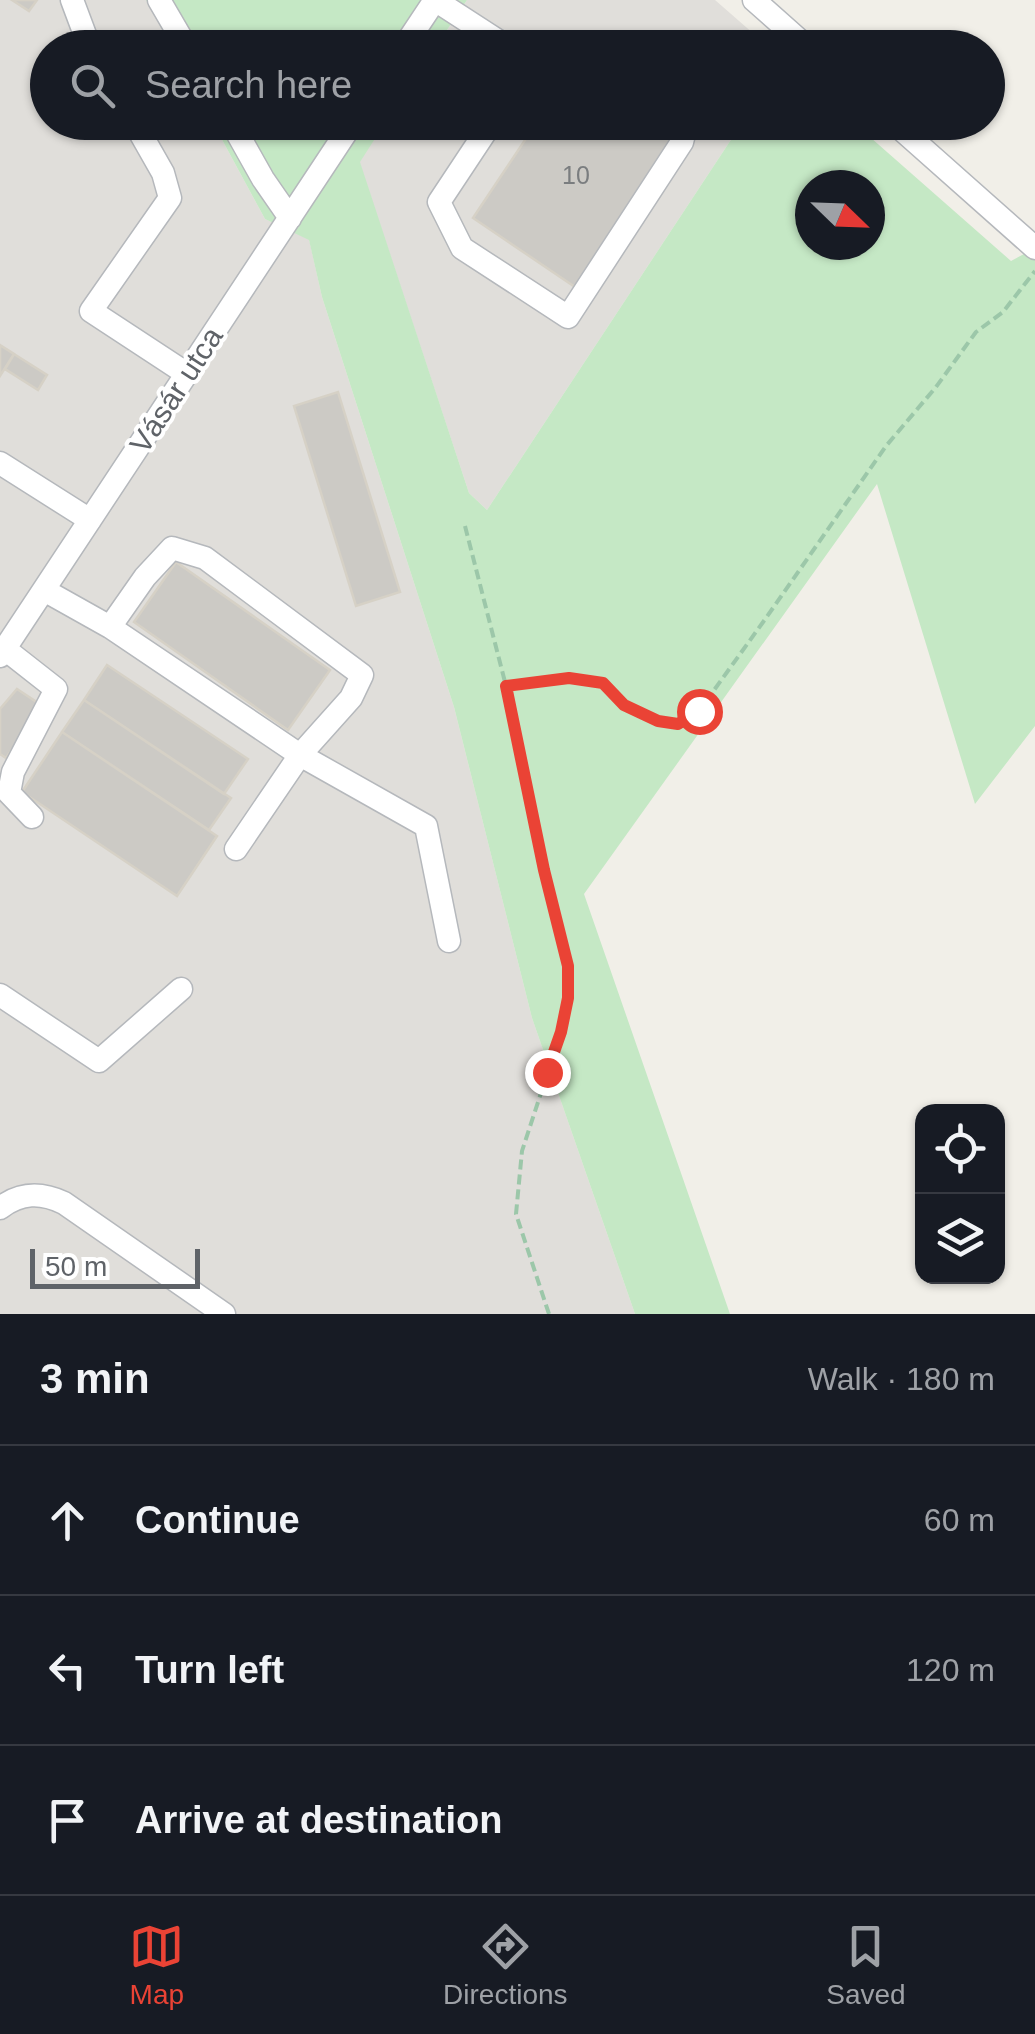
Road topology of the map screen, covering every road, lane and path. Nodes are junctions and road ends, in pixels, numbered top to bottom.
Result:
1 (72, 0) edge
2 (159, 0) edge
3 (435, 0) edge
4 (754, 0) edge
5 (83, 30) edge
6 (176, 30) edge
7 (415, 30) edge
8 (481, 30) edge
9 (788, 30) edge
10 (145, 140) edge
11 (241, 140) edge
12 (341, 140) edge
13 (480, 140) edge
14 (682, 140) edge
15 (913, 140) edge
16 (290, 218) junction
17 (1035, 248) edge
18 (1035, 271) edge
19 (186, 374) junction
20 (0, 463) edge
21 (90, 520) junction
22 (465, 526) dead end
23 (44, 590) junction
24 (110, 626) junction
25 (2, 653) edge
26 (506, 686) junction
27 (300, 755) junction
28 (32, 817) dead end
29 (236, 849) dead end
30 (449, 941) dead end
31 (181, 988) dead end
32 (0, 995) edge
33 (0, 1208) edge
34 (224, 1314) edge
35 (550, 1314) edge

1 - 5 street
2 - 6 street
3 - 7 street
3 - 8 street
4 - 9 street
10 - 19 street
11 - 16 street
12 - 16 street, Vásár utca
13 - 14 street
15 - 17 street
16 - 19 street, Vásár utca
18 - 26 path
19 - 21 street, Vásár utca
20 - 21 street
21 - 23 street, Vásár utca
22 - 26 path
23 - 24 street
23 - 25 street, Vásár utca
24 - 27 street
24 - 27 street
25 - 28 street
26 - 35 path
27 - 29 street
27 - 30 street
31 - 32 street
33 - 34 street

